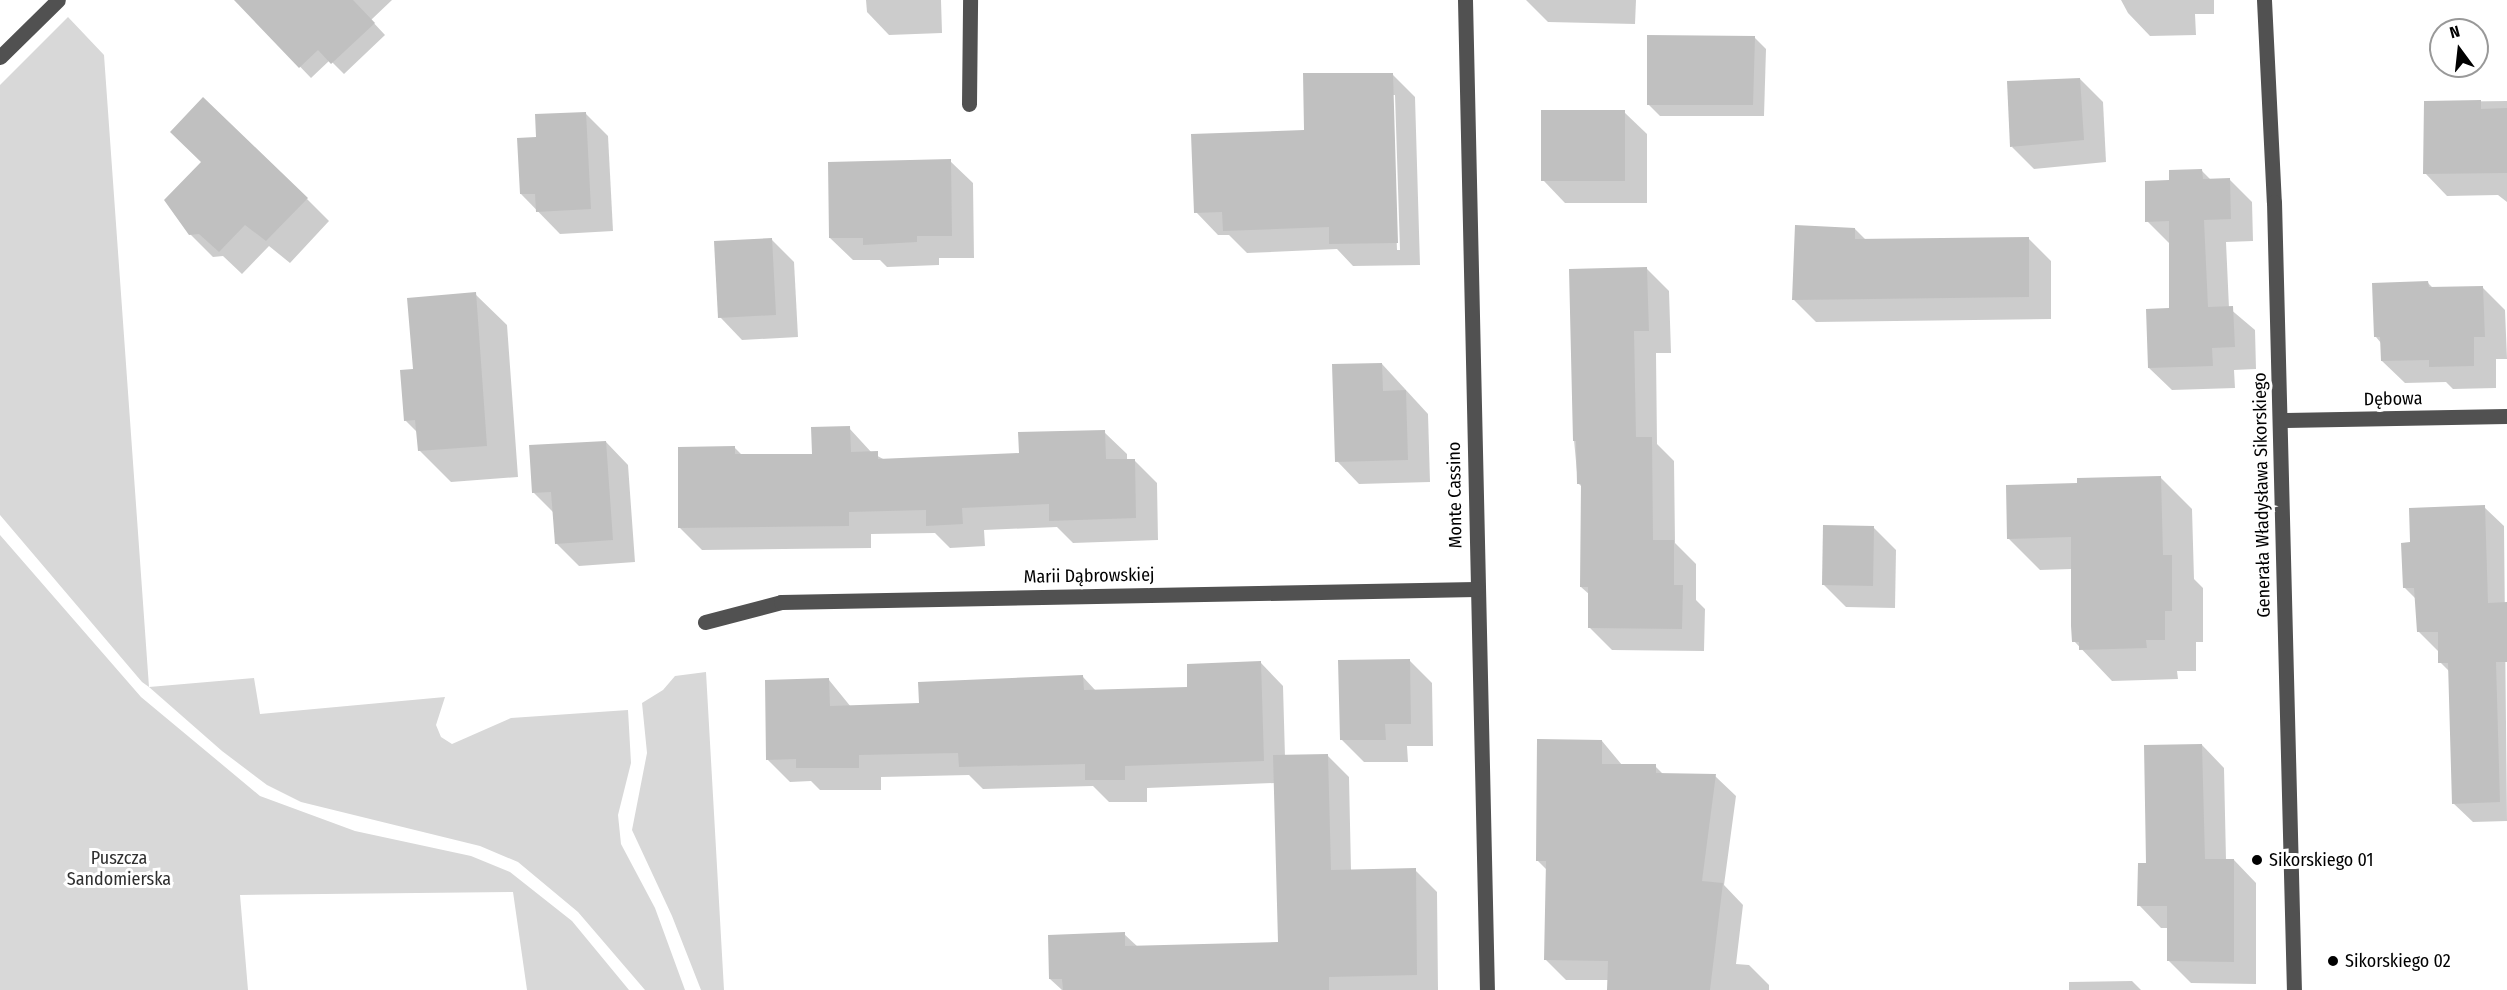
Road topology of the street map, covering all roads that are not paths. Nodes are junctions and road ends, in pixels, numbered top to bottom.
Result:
1 (58, 0) edge
2 (969, 0) edge
3 (1465, 0) edge
4 (2264, 0) edge
5 (0, 57) edge
6 (969, 104) dead end
7 (2507, 416) edge
8 (2280, 420) junction
9 (1476, 589) junction
10 (705, 622) dead end
11 (1487, 990) edge
12 (2294, 990) edge

1 - 5 street
2 - 6 street
3 - 9 street, Monte Cassino
4 - 8 street, Generała Władysława Sikorskiego
7 - 8 street, Dębowa
8 - 12 street, Generała Władysława Sikorskiego
9 - 10 street, Marii Dąbrowskiej
9 - 11 street, Monte Cassino

